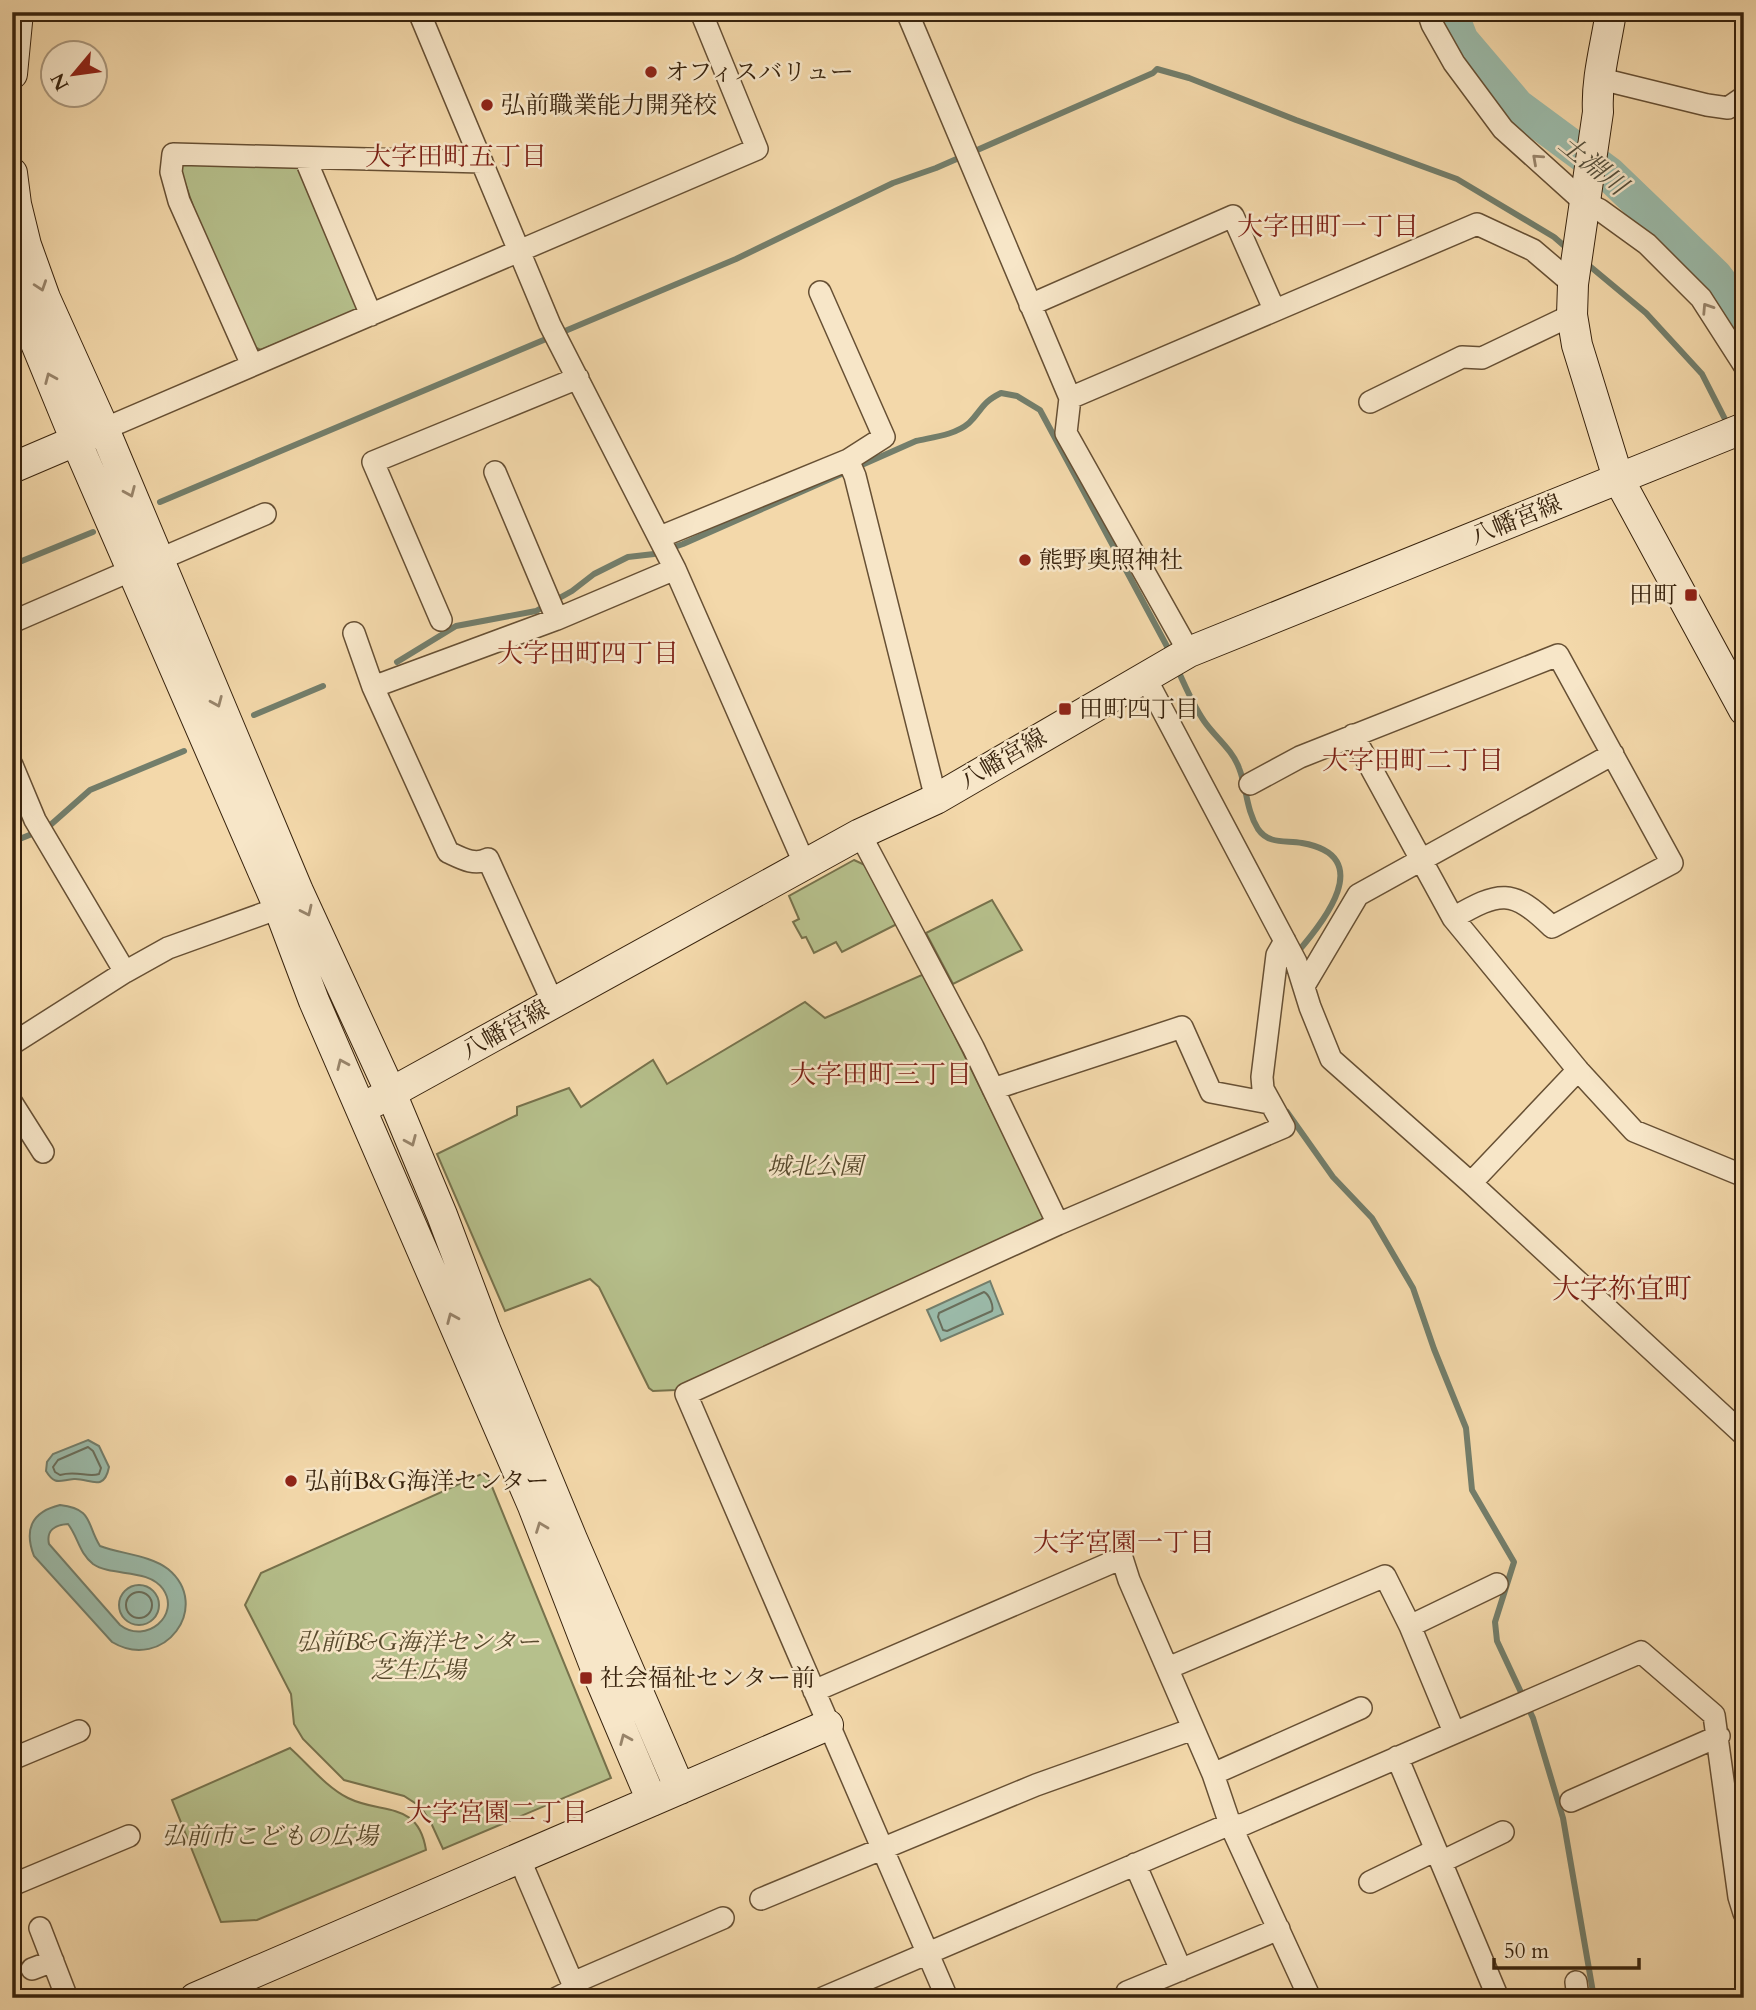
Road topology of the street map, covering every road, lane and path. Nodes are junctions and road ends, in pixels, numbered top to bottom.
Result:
1 (18, 12) edge
2 (419, 12) edge
3 (701, 12) edge
4 (907, 12) edge
5 (1428, 12) edge
6 (1611, 12) edge
7 (12, 74) edge
8 (1601, 79) junction
9 (1744, 97) edge
10 (304, 158) junction
11 (482, 162) junction
12 (12, 173) edge
13 (1584, 207) junction
14 (519, 251) junction
15 (1574, 273) junction
16 (12, 285) edge
17 (820, 292) dead end
18 (1030, 305) junction
19 (1274, 309) junction
20 (371, 315) junction
21 (1572, 315) junction
22 (252, 365) junction
23 (1744, 365) edge
24 (578, 378) junction
25 (1070, 398) junction
26 (1370, 402) dead end
27 (1744, 428) edge
28 (104, 429) junction
29 (76, 441) junction
30 (12, 468) edge
31 (851, 468) junction
32 (495, 472) dead end
33 (1618, 478) junction
34 (265, 513) dead end
35 (666, 551) junction
36 (145, 565) junction
37 (557, 619) junction
38 (441, 620) dead end
39 (12, 622) edge
40 (354, 633) dead end
41 (1170, 662) junction
42 (373, 687) junction
43 (1744, 710) edge
44 (1353, 735) junction
45 (1613, 754) junction
46 (12, 765) edge
47 (1250, 784) dead end
48 (936, 799) junction
49 (860, 834) junction
50 (1421, 859) junction
51 (805, 864) junction
52 (279, 908) junction
53 (1453, 918) junction
54 (1290, 951) junction
55 (125, 972) junction
56 (1304, 986) junction
57 (553, 1003) junction
58 (12, 1045) edge
59 (1578, 1070) junction
60 (993, 1089) junction
61 (391, 1093) junction
62 (12, 1103) edge
63 (1269, 1103) junction
64 (362, 1109) junction
65 (43, 1152) dead end
66 (1744, 1176) edge
67 (1471, 1183) junction
68 (1058, 1224) junction
69 (1744, 1436) edge
70 (1497, 1584) dead end
71 (1410, 1626) junction
72 (1168, 1668) junction
73 (814, 1691) junction
74 (1362, 1708) dead end
75 (828, 1725) junction
76 (1193, 1729) junction
77 (79, 1731) dead end
78 (1454, 1732) junction
79 (1719, 1736) junction
80 (1397, 1758) junction
81 (12, 1759) edge
82 (1213, 1774) junction
83 (680, 1789) junction
84 (652, 1801) junction
85 (1570, 1801) dead end
86 (1230, 1824) junction
87 (1503, 1832) dead end
88 (129, 1836) dead end
89 (882, 1848) junction
90 (1438, 1856) junction
91 (519, 1858) junction
92 (1135, 1864) junction
93 (1370, 1882) dead end
94 (12, 1885) edge
95 (761, 1899) dead end
96 (1742, 1902) edge
97 (723, 1918) dead end
98 (40, 1928) dead end
99 (1279, 1929) junction
100 (928, 1953) junction
101 (53, 1961) junction
102 (32, 1969) dead end
103 (1181, 1970) junction
104 (1127, 1992) dead end
105 (209, 1995) edge
106 (570, 1995) edge
107 (67, 1998) edge
108 (823, 1998) edge
109 (947, 1998) edge
110 (1310, 1998) edge
111 (1498, 1998) edge

1 - 7 street
2 - 11 street
3 - 14 street
4 - 18 street
13 -> 5 street
6 - 8 street
8 - 9 street
8 - 13 street
10 - 11 street
10 - 20 street
10 - 22 street
11 - 14 street
12 -> 28 street
13 - 15 street
23 -> 13 street
14 - 20 street
14 - 24 street
15 - 19 street
15 - 21 street
29 -> 16 street
17 - 31 street
18 - 19 street
18 - 25 street
19 - 25 street
20 - 22 street
21 - 26 street
21 - 33 street
22 - 28 street
24 - 35 street
24 - 38 street
25 - 41 street
27 - 33 street, 八幡宮線
28 - 29 street
28 -> 36 street
29 - 30 street
29 - 36 street
31 - 35 street
31 - 48 street
32 - 37 street
33 - 41 street, 八幡宮線
33 - 43 street
34 - 36 street
35 - 37 street
35 - 51 street
36 - 39 street
36 - 52 street
36 -> 61 street
37 - 42 street
40 - 42 street
41 - 48 street, 八幡宮線
41 - 54 street
42 - 57 street
44 - 45 street
44 - 47 street
44 - 50 street
45 - 50 street
45 - 53 street
46 - 55 street
48 - 49 street, 八幡宮線
49 - 51 street, 八幡宮線
49 - 60 street
50 - 53 street
50 - 56 street
51 - 57 street, 八幡宮線
52 - 55 street
64 -> 52 street
53 - 59 street
54 - 56 street
54 - 63 street
55 - 58 street
56 - 67 street
57 - 61 street, 八幡宮線
59 - 66 street
59 - 67 street
60 - 63 street
60 - 68 street
61 - 64 street, 八幡宮線
61 -> 83 street
62 - 65 street
63 - 68 street
84 -> 64 street
67 - 69 street
68 - 73 street
70 - 71 street
71 - 72 street
71 - 78 street
72 - 73 street
72 - 76 street
73 - 75 street
74 - 82 street
75 - 83 street
75 - 89 street
76 - 82 street
76 - 89 street
77 - 81 street
78 - 79 street
78 - 80 street
79 - 85 street
79 - 96 street
80 - 86 street
80 - 90 street
82 - 86 street
83 - 84 street
84 - 91 street
86 - 92 street
86 - 99 street
87 - 90 street
88 - 94 street
89 - 95 street
89 - 100 street
90 - 93 street
90 - 111 street
91 - 105 street
91 - 106 street
92 - 100 street
92 - 103 street
97 - 106 street
98 - 101 street
99 - 103 street
99 - 110 street
100 - 108 street
100 - 109 street
101 - 102 street
101 - 107 street
103 - 104 street

